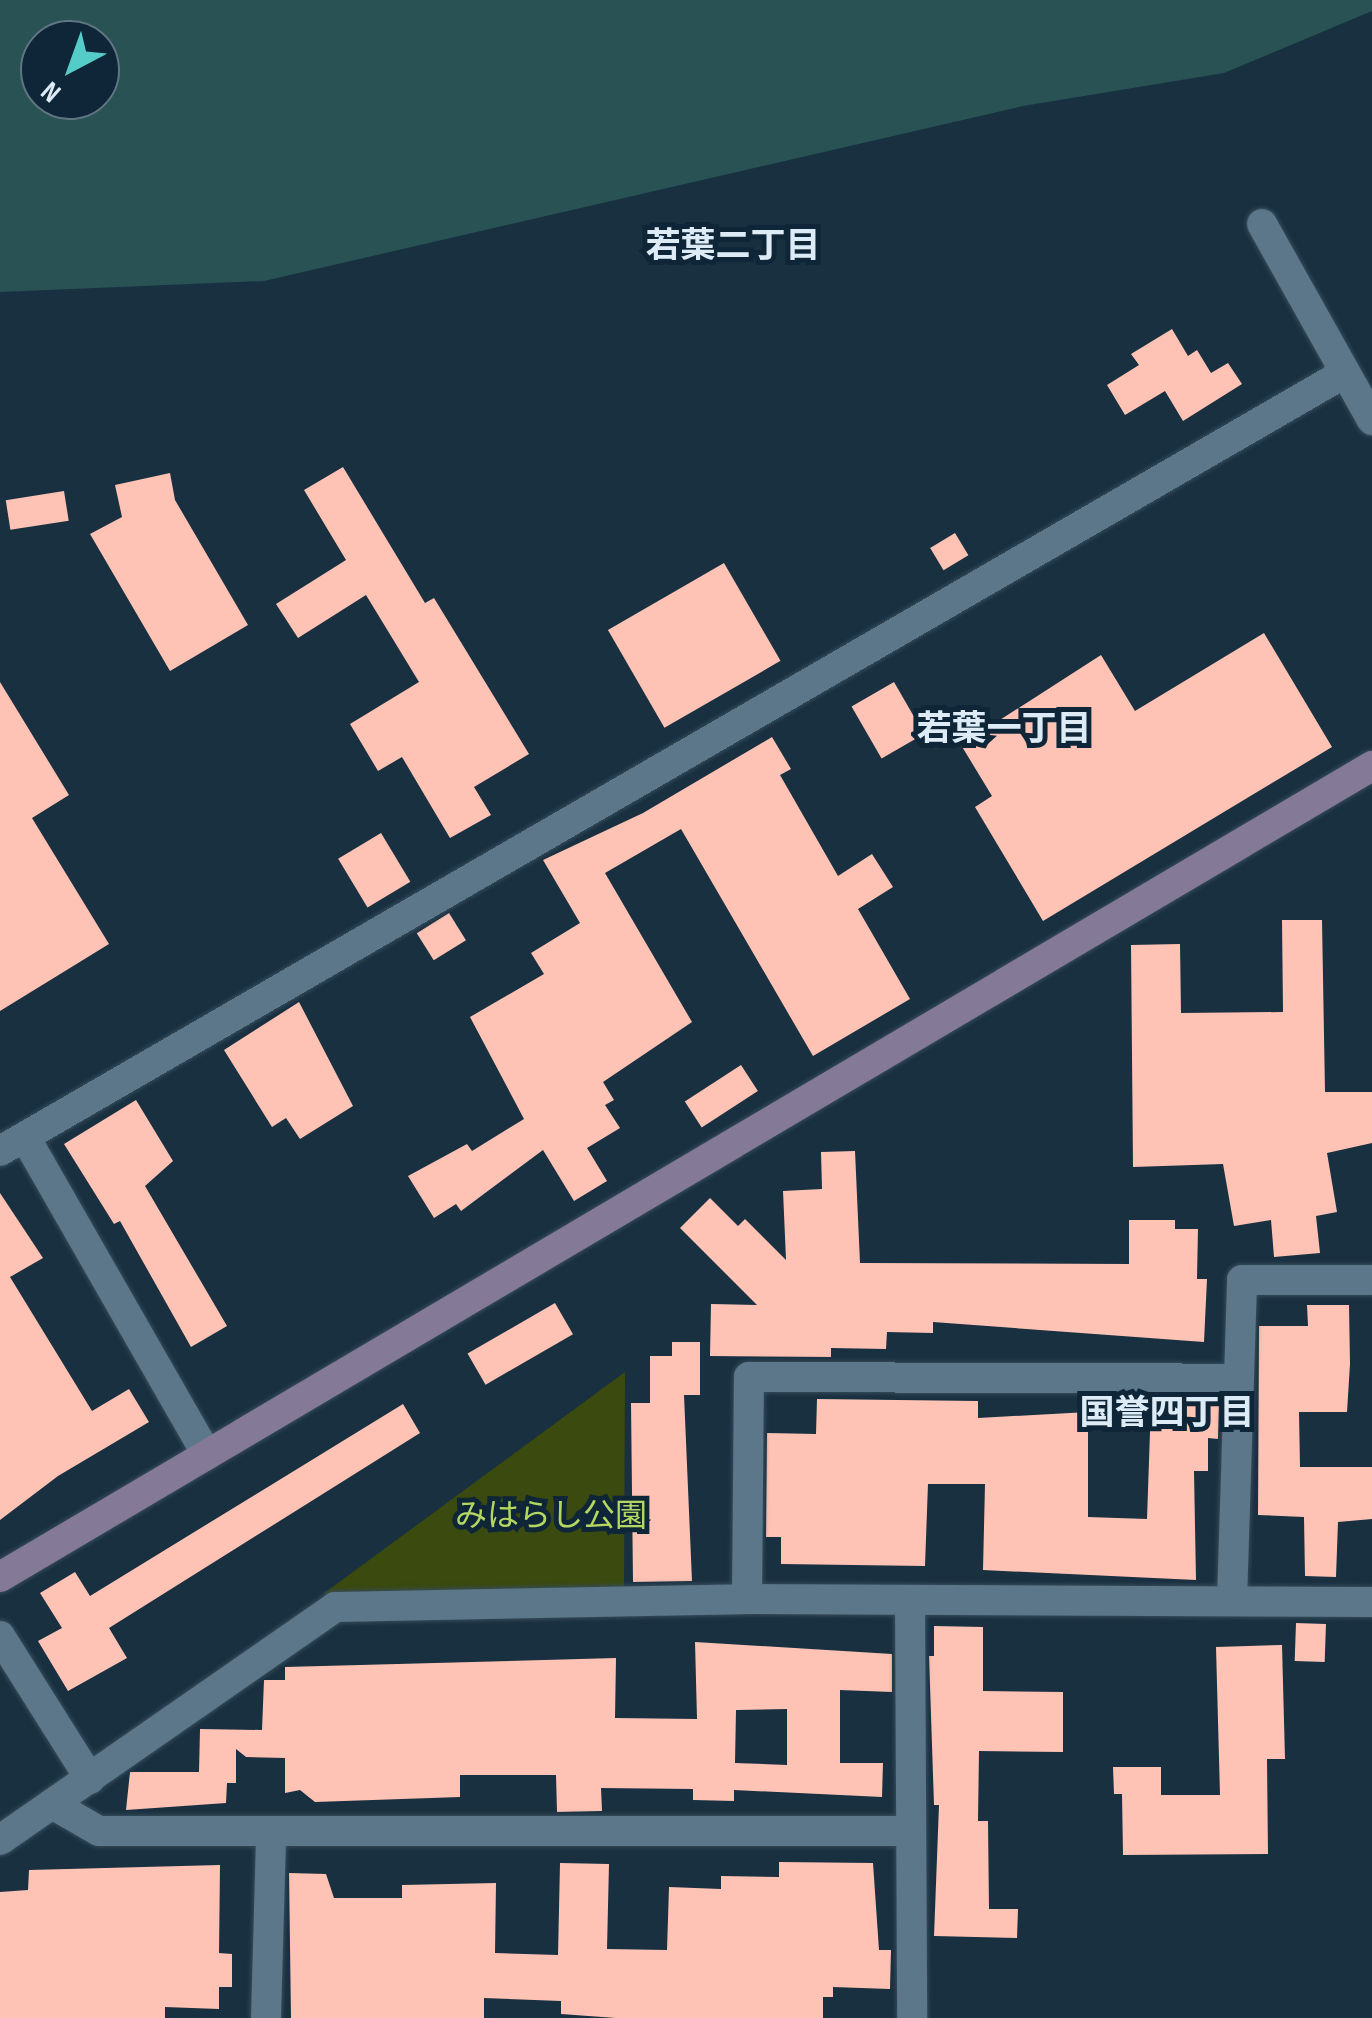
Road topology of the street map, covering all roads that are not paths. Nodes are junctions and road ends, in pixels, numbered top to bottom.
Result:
1 (1262, 224) dead end
2 (1345, 373) junction
3 (1372, 420) edge
4 (1372, 766) edge
5 (12, 1144) edge
6 (1372, 1280) edge
7 (1236, 1379) junction
8 (207, 1454) junction
9 (0, 1577) edge
10 (747, 1599) junction
11 (910, 1600) junction
12 (1232, 1601) junction
13 (1372, 1602) edge
14 (0, 1636) edge
15 (90, 1779) junction
16 (52, 1804) junction
17 (910, 1831) junction
18 (270, 1834) junction
19 (0, 1840) edge
20 (266, 2018) edge
21 (912, 2018) edge

1 - 2 street
2 - 3 street
2 - 5 street
4 - 8 street
5 - 8 street
6 - 7 street
7 - 10 street
7 - 12 street
8 - 9 street
10 - 11 street
10 - 15 street
11 - 12 street
11 - 17 street
12 - 13 street
14 - 15 street
15 - 16 street
16 - 18 street
16 - 19 street
17 - 18 street
17 - 21 street
18 - 20 street

